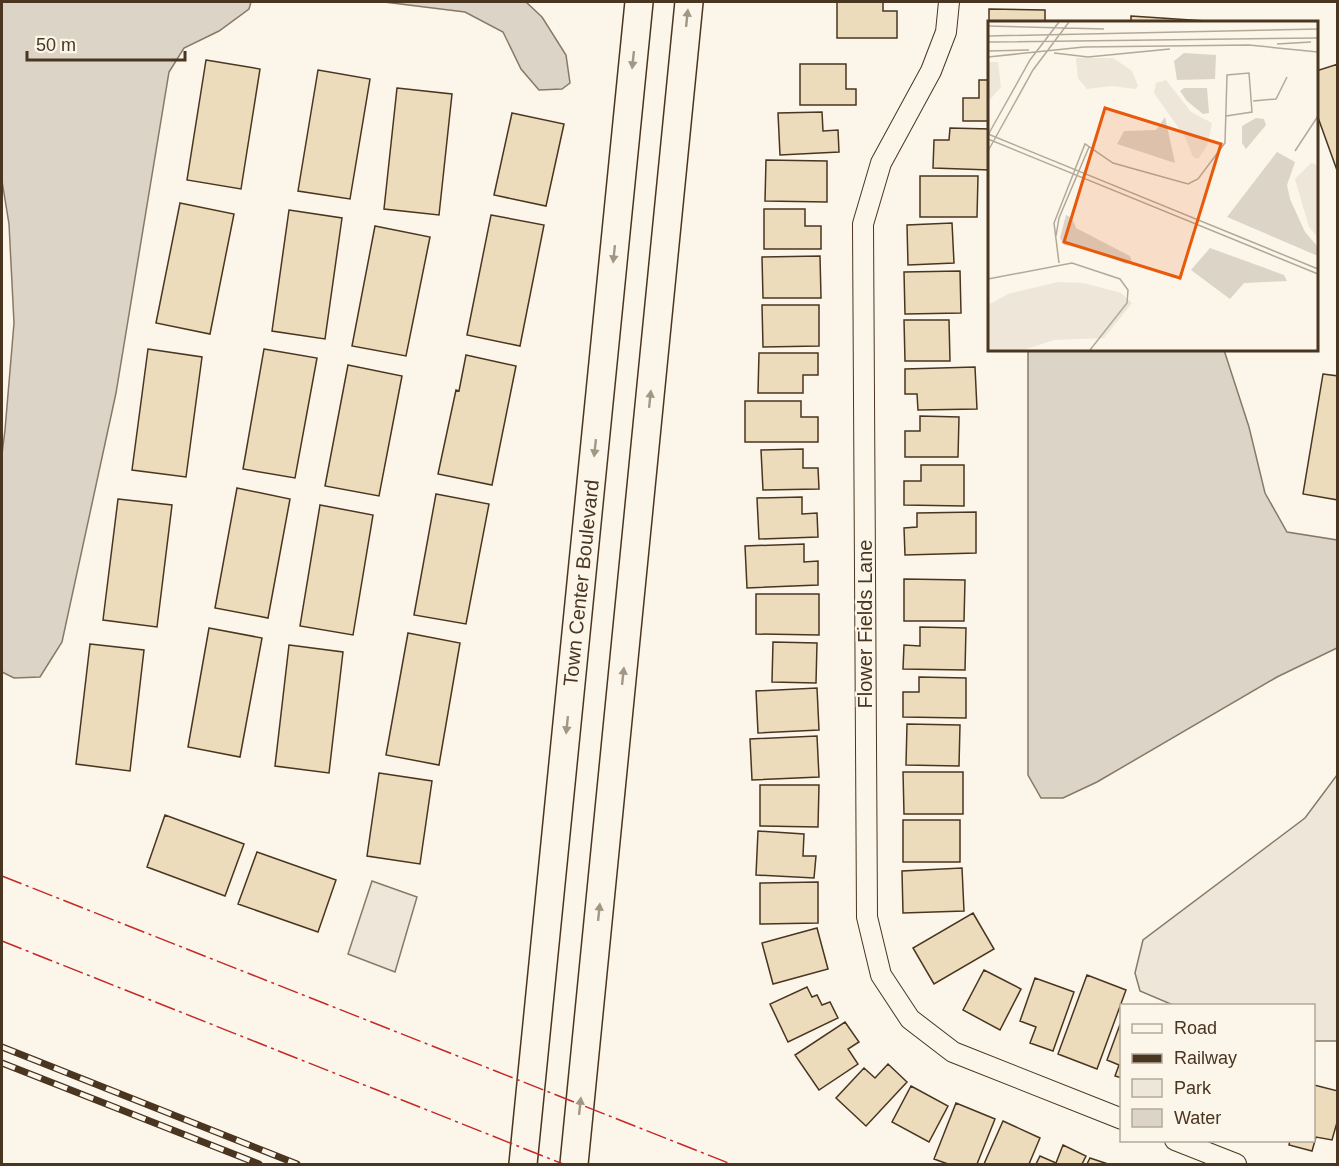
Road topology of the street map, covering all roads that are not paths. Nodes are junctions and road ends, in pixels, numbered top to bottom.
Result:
1 (639, 2) edge
2 (689, 2) edge
3 (949, 2) edge
4 (1120, 1118) edge
5 (1180, 1142) edge
6 (523, 1164) edge
7 (574, 1164) edge
8 (1236, 1164) edge

1 -> 6 main road, Town Center Boulevard
7 -> 2 main road
3 - 4 street, Flower Fields Lane
5 - 8 street

